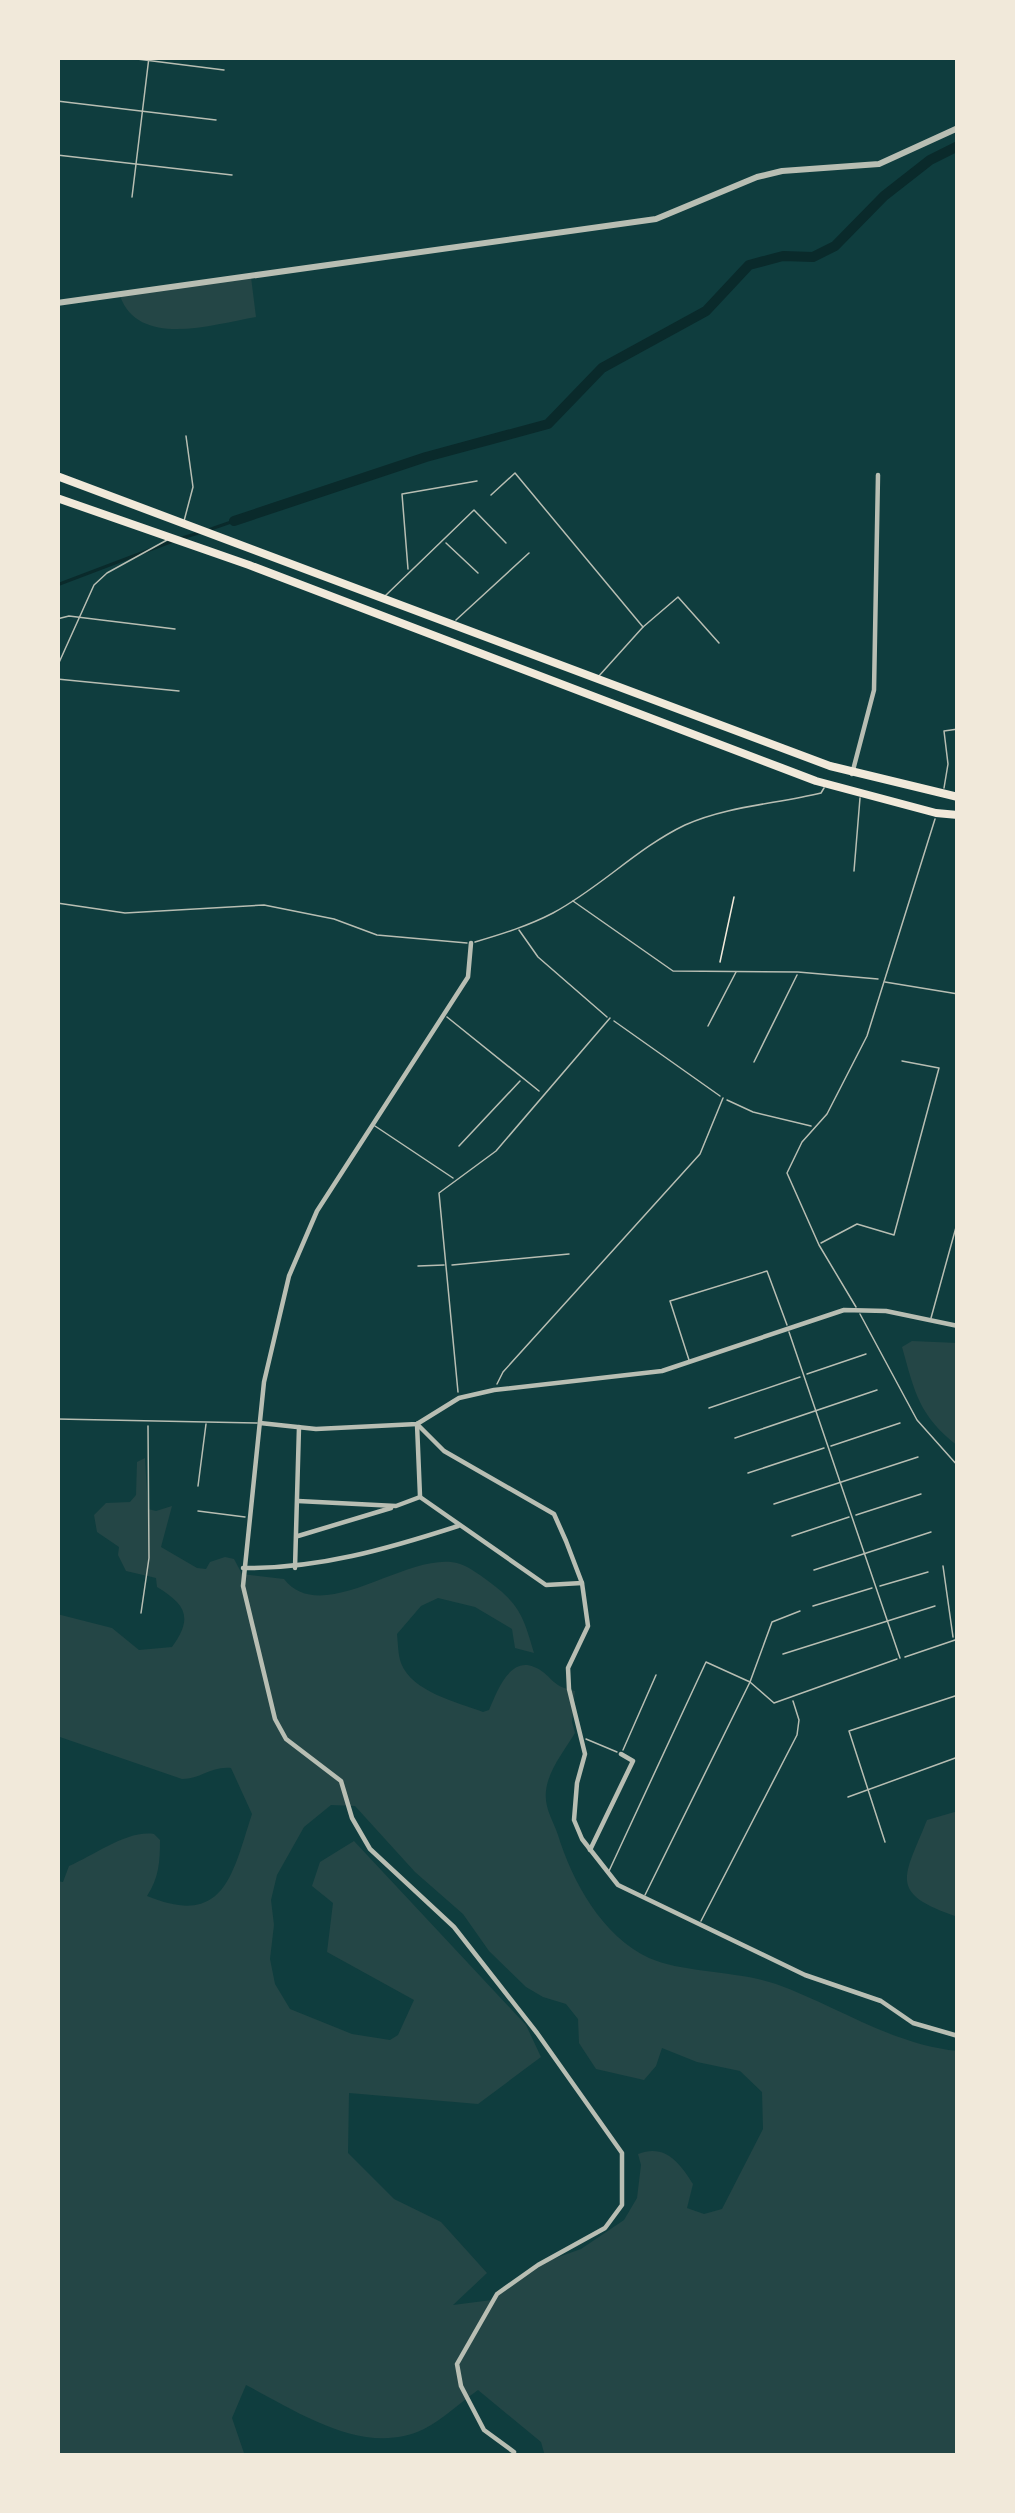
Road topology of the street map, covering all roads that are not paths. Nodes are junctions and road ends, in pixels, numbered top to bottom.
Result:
1 (121, 57) edge
2 (149, 59) edge
3 (224, 70) dead end
4 (57, 101) edge
5 (143, 111) junction
6 (216, 120) dead end
7 (958, 128) edge
8 (57, 155) edge
9 (137, 165) junction
10 (232, 176) dead end
11 (132, 196) dead end
12 (57, 303) edge
13 (186, 436) dead end
14 (878, 475) dead end
15 (57, 476) edge
16 (477, 481) dead end
17 (491, 495) dead end
18 (57, 499) edge
19 (183, 522) junction
20 (172, 537) junction
21 (443, 540) junction
22 (506, 542) dead end
23 (529, 553) dead end
24 (408, 573) junction
25 (478, 573) dead end
26 (384, 597) junction
27 (57, 619) edge
28 (81, 619) junction
29 (454, 623) junction
30 (643, 628) junction
31 (175, 629) dead end
32 (718, 643) dead end
33 (57, 667) edge
34 (598, 677) junction
35 (57, 679) edge
36 (179, 691) dead end
37 (958, 729) edge
38 (852, 774) junction
39 (826, 783) junction
40 (860, 794) junction
41 (942, 796) junction
42 (958, 796) edge
43 (937, 813) junction
44 (958, 815) edge
45 (854, 871) dead end
46 (572, 900) junction
47 (57, 903) edge
48 (518, 929) junction
49 (471, 943) junction
50 (736, 972) junction
51 (798, 972) junction
52 (882, 982) junction
53 (958, 994) edge
54 (444, 1015) junction
55 (610, 1018) junction
56 (707, 1026) dead end
57 (902, 1060) dead end
58 (754, 1062) dead end
59 (522, 1078) junction
60 (542, 1094) junction
61 (723, 1098) junction
62 (372, 1125) junction
63 (814, 1127) junction
64 (459, 1145) dead end
65 (457, 1180) junction
66 (958, 1220) edge
67 (819, 1245) junction
68 (569, 1254) dead end
69 (448, 1265) junction
70 (418, 1266) dead end
71 (858, 1310) junction
72 (930, 1321) junction
73 (958, 1325) edge
74 (789, 1330) junction
75 (866, 1354) dead end
76 (690, 1364) junction
77 (804, 1375) junction
78 (494, 1390) junction
79 (877, 1390) dead end
80 (459, 1398) junction
81 (709, 1408) dead end
82 (816, 1410) junction
83 (57, 1418) edge
84 (148, 1421) junction
85 (206, 1421) junction
86 (260, 1423) junction
87 (417, 1424) junction
88 (899, 1424) dead end
89 (299, 1427) junction
90 (735, 1438) dead end
91 (828, 1447) junction
92 (918, 1457) dead end
93 (958, 1466) edge
94 (748, 1473) dead end
95 (840, 1482) junction
96 (199, 1486) dead end
97 (921, 1494) dead end
98 (420, 1498) junction
99 (298, 1501) junction
100 (774, 1504) dead end
101 (396, 1506) junction
102 (198, 1511) dead end
103 (852, 1516) junction
104 (249, 1517) junction
105 (458, 1526) junction
106 (931, 1532) dead end
107 (792, 1536) dead end
108 (296, 1537) junction
109 (865, 1553) junction
110 (943, 1566) dead end
111 (243, 1568) junction
112 (295, 1568) junction
113 (814, 1570) dead end
114 (928, 1572) dead end
115 (582, 1583) junction
116 (876, 1587) junction
117 (813, 1606) dead end
118 (934, 1606) dead end
119 (800, 1611) dead end
120 (141, 1613) dead end
121 (887, 1621) junction
122 (956, 1640) edge
123 (783, 1654) dead end
124 (900, 1658) junction
125 (656, 1675) dead end
126 (750, 1682) junction
127 (958, 1695) edge
128 (792, 1697) junction
129 (582, 1737) junction
130 (621, 1754) junction
131 (958, 1757) edge
132 (868, 1790) junction
133 (848, 1797) dead end
134 (885, 1842) dead end
135 (590, 1850) junction
136 (608, 1873) junction
137 (645, 1896) junction
138 (699, 1924) junction
139 (958, 2036) edge
140 (514, 2452) dead end

1 - 2 lane
2 - 3 lane
2 - 5 lane
4 - 5 lane
5 - 6 lane
5 - 9 lane
7 - 12 street
8 - 9 lane
9 - 10 lane
9 - 11 lane
13 - 19 lane
14 - 38 street
15 - 19 main road
16 - 24 lane
17 - 30 lane
18 - 20 main road
19 - 26 main road
20 - 28 lane
20 - 39 main road
21 - 22 lane
21 - 24 lane
21 - 25 lane
23 - 29 lane
24 - 26 lane
26 - 29 main road
27 - 28 lane
28 - 31 lane
28 - 33 lane
29 - 34 main road
30 - 32 lane
30 - 34 lane
34 - 38 main road
35 - 36 lane
37 - 41 lane
38 - 41 main road
39 - 40 main road
39 - 46 lane
40 - 43 main road
40 - 45 lane
41 - 42 main road
43 - 44 main road
43 - 52 lane
46 - 48 lane
46 - 50 lane
47 - 49 lane
48 - 49 lane
48 - 55 lane
49 - 54 street
50 - 51 lane
50 - 56 lane
51 - 52 lane
51 - 58 lane
52 - 53 lane
52 - 63 lane
54 - 59 lane
54 - 62 street
55 - 60 lane
55 - 61 lane
57 - 67 lane
59 - 60 lane
59 - 64 lane
60 - 65 lane
61 - 63 lane
61 - 78 lane
62 - 65 lane
62 - 86 street
63 - 67 lane
65 - 69 lane
66 - 72 lane
67 - 71 lane
68 - 69 lane
69 - 70 lane
69 - 80 lane
71 - 72 street
71 - 74 street
71 - 93 lane
72 - 73 street
74 - 76 street
74 - 76 lane
74 - 77 lane
75 - 77 lane
76 - 78 street
77 - 81 lane
77 - 82 lane
78 - 80 street
79 - 82 lane
80 - 87 street
82 - 90 lane
82 - 91 lane
83 - 84 lane
84 - 85 lane
84 - 120 lane
85 - 86 lane
85 - 96 lane
86 - 89 street
86 - 104 street
87 - 89 street
87 - 98 street
87 - 115 street
88 - 91 lane
89 - 99 street
91 - 94 lane
91 - 95 lane
92 - 95 lane
95 - 100 lane
95 - 103 lane
97 - 103 lane
98 - 101 street
98 - 105 street
99 - 101 street
99 - 108 street
101 - 108 street
102 - 104 lane
103 - 107 lane
103 - 109 lane
104 - 111 street
105 - 112 street
105 - 115 street
106 - 109 lane
108 - 112 street
109 - 113 lane
109 - 116 lane
110 - 122 lane
111 - 112 street
111 - 140 street
114 - 116 lane
115 - 129 street
116 - 117 lane
116 - 121 lane
118 - 121 lane
119 - 126 lane
121 - 123 lane
121 - 124 lane
122 - 124 lane
124 - 128 lane
125 - 130 lane
126 - 128 lane
126 - 136 lane
126 - 137 lane
127 - 132 lane
128 - 138 lane
129 - 130 lane
129 - 135 street
130 - 135 street
131 - 132 lane
132 - 133 lane
132 - 134 lane
135 - 136 street
136 - 137 street
137 - 138 street
138 - 139 street

